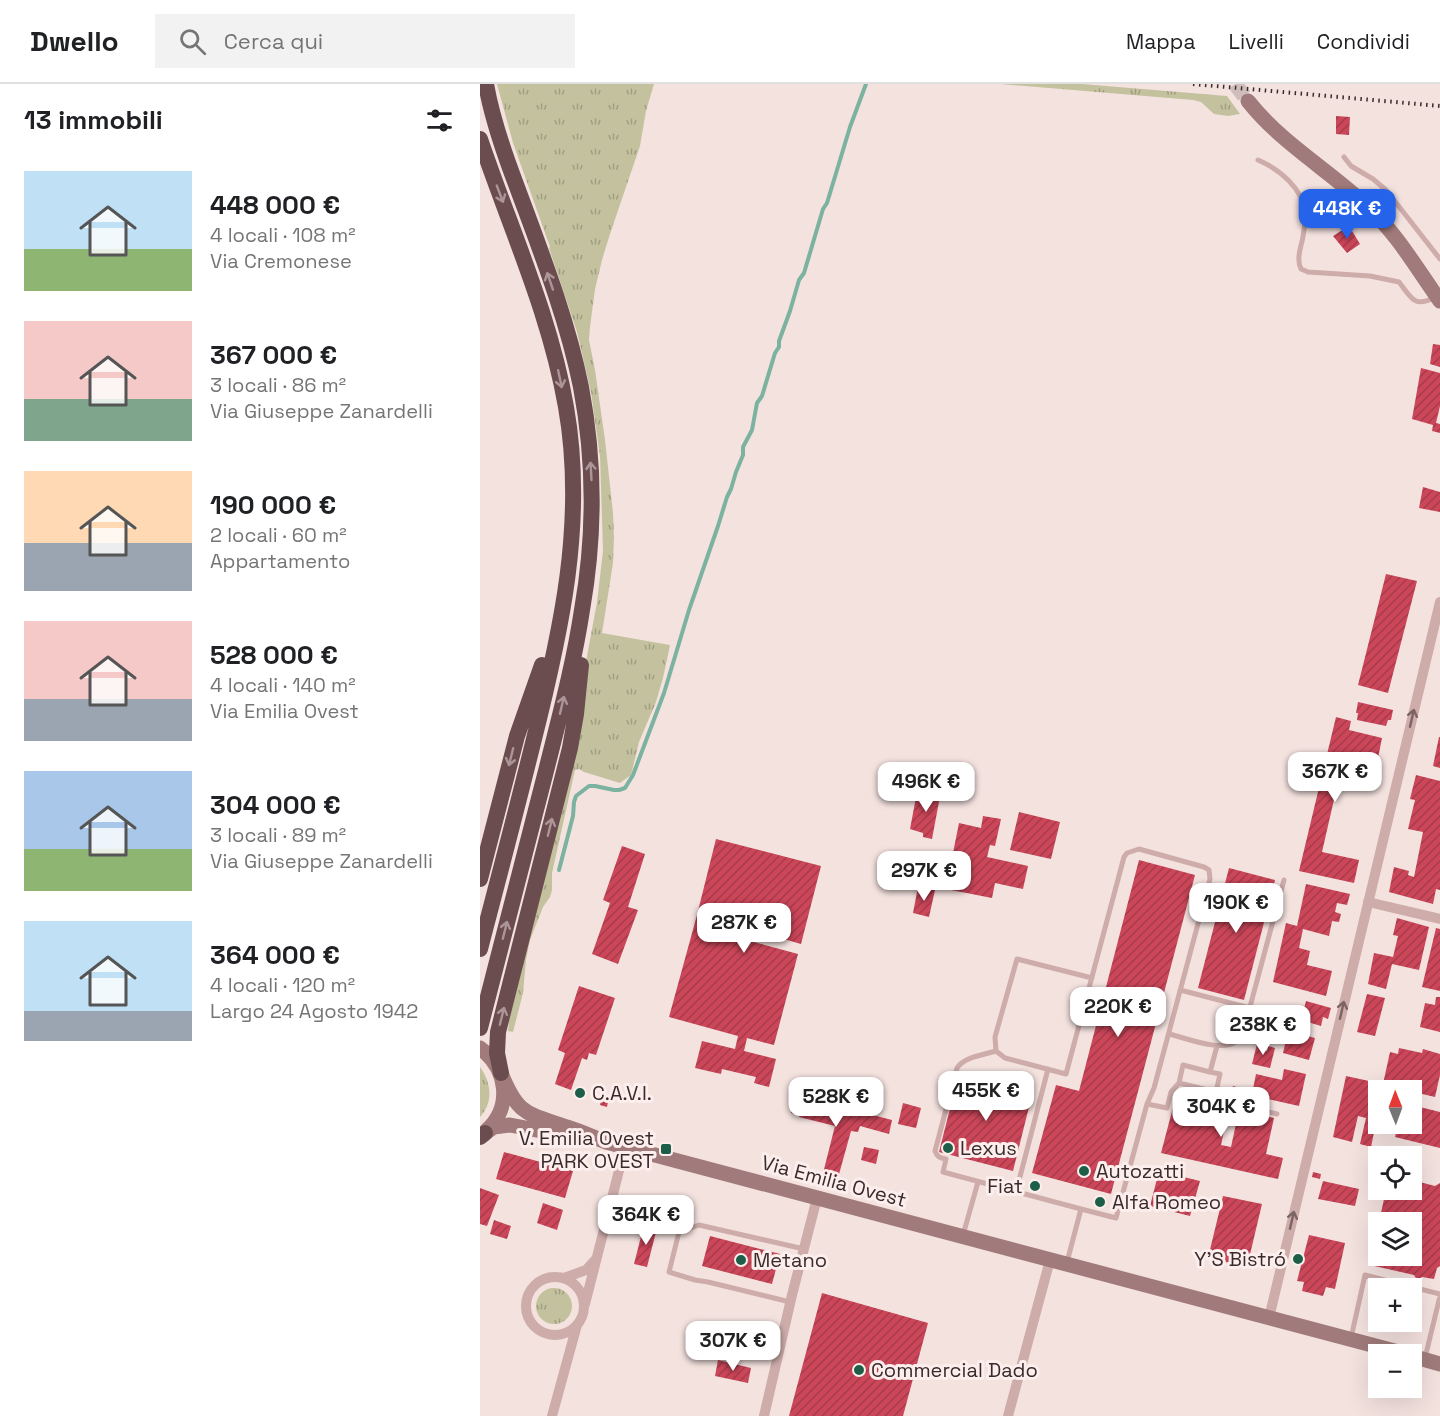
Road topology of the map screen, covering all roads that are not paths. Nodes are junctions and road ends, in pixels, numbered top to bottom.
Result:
1 (486, 84) edge
2 (1248, 101) tunnel mouth
3 (480, 139) edge
4 (1344, 158) dead end
5 (1257, 160) dead end
6 (1440, 259) edge
7 (1439, 297) edge
8 (573, 475) junction
9 (592, 506) junction
10 (1440, 602) edge
11 (480, 879) edge
12 (1284, 880) dead end
13 (1368, 902) junction
14 (1440, 919) edge
15 (480, 949) edge
16 (1092, 978) junction
17 (1180, 990) junction
18 (1250, 1008) junction
19 (480, 1028) edge
20 (1169, 1034) junction
21 (1217, 1046) junction
22 (480, 1048) edge
23 (996, 1051) junction
24 (1047, 1070) junction
25 (1210, 1072) junction
26 (501, 1073) junction
27 (1179, 1083) junction
28 (1216, 1092) junction
29 (1147, 1104) junction
30 (1277, 1114) dead end
31 (482, 1135) edge
32 (606, 1142) junction
33 (625, 1148) junction
34 (978, 1182) junction
35 (1016, 1192) junction
36 (818, 1198) junction
37 (1081, 1209) junction
38 (963, 1236) junction
39 (804, 1249) junction
40 (596, 1260) junction
41 (1050, 1260) junction
42 (1066, 1264) junction
43 (564, 1278) junction
44 (1440, 1295) edge
45 (791, 1302) junction
46 (584, 1307) junction
47 (1269, 1318) junction
48 (577, 1325) junction
49 (1350, 1340) junction
50 (1368, 1344) edge
51 (1422, 1347) edge
52 (1422, 1359) edge
53 (1440, 1364) edge
54 (552, 1416) edge
55 (764, 1416) edge
56 (1008, 1416) edge

9 -> 1 highway
2 - 7 main road
3 -> 8 highway
4 - 6 lane
5 - 7 lane
8 -> 11 highway
8 - 15 highway
19 -> 9 highway
26 -> 9 highway
13 -> 10 street
12 - 18 lane
13 - 14 street
47 -> 13 street
16 - 17 lane
16 - 23 lane
16 - 24 lane
17 - 18 lane
17 - 20 lane
18 - 21 lane
20 - 21 lane
20 - 29 lane
21 - 25 lane
22 - 26 main road, Via Emilia Ovest
23 - 24 lane
23 - 34 lane
24 - 35 lane
25 - 27 lane
25 - 28 lane
26 - 31 main road, Via Emilia Ovest
26 - 32 main road, Via Emilia Ovest
27 - 28 lane
27 - 29 lane
28 - 30 lane
29 - 37 lane
31 - 32 main road, Via Emilia Ovest
32 - 33 main road, Via Emilia Ovest
33 - 36 main road, Via Emilia Ovest
33 - 40 street
34 - 35 lane
34 - 38 lane
35 - 37 lane
36 - 38 main road, Via Emilia Ovest
36 - 39 street
37 - 42 lane
38 - 41 main road, Via Emilia Ovest
39 - 45 street
39 - 45 lane
40 - 43 street
40 - 46 street
41 - 42 main road, Via Emilia Ovest
41 - 56 street
42 - 47 main road, Via Emilia Ovest
43 - 46 street
43 - 48 street
44 - 49 lane
44 - 51 lane
45 - 55 street
46 - 48 street
47 - 49 main road, Via Emilia Ovest
48 - 54 street
49 - 50 main road, Via Emilia Ovest
52 - 53 main road

